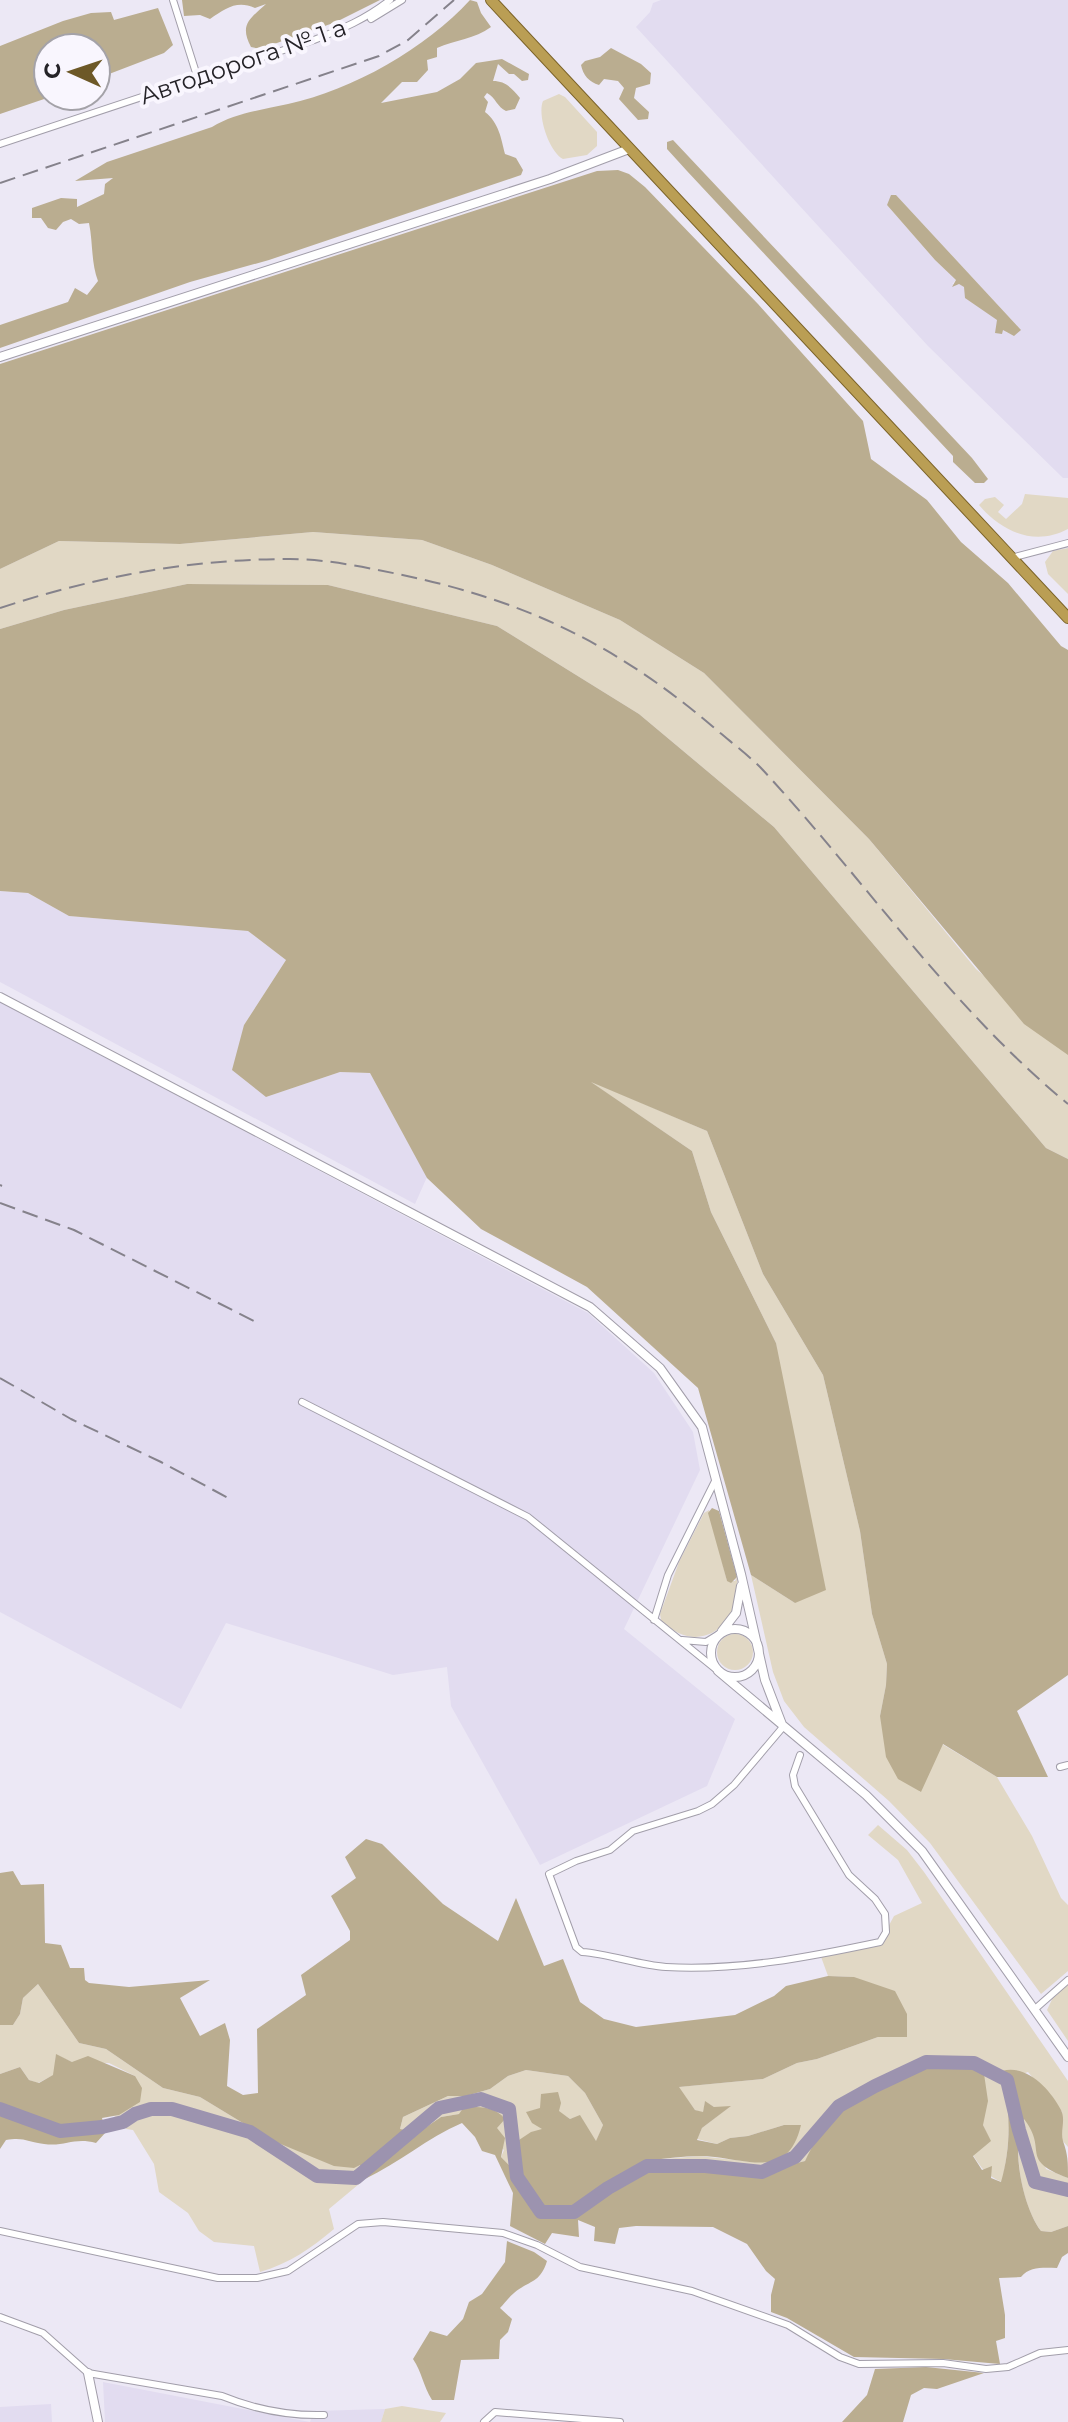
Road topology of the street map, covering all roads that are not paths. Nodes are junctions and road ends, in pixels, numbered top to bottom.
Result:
1 (173, 0) edge
2 (390, 0) edge
3 (402, 0) edge
4 (491, 0) edge
5 (347, 27) junction
6 (198, 79) junction
7 (0, 144) edge
8 (629, 149) junction
9 (0, 357) edge
10 (1068, 543) edge
11 (1011, 558) junction
12 (1068, 618) edge
13 (0, 997) edge
14 (302, 1402) dead end
15 (716, 1479) junction
16 (741, 1574) junction
17 (654, 1620) junction
18 (719, 1634) junction
19 (678, 1640) junction
20 (758, 1649) junction
21 (718, 1671) junction
22 (783, 1727) junction
23 (800, 1755) dead end
24 (1068, 1980) edge
25 (1035, 2009) junction
26 (1068, 2057) edge
27 (0, 2231) edge
28 (0, 2317) edge
29 (1068, 2350) edge
30 (88, 2373) junction
31 (324, 2415) dead end
32 (485, 2420) edge
33 (98, 2422) edge
34 (620, 2422) edge

1 - 6 street
2 - 5 street, Автодорога № 1 а
3 - 5 street
4 - 8 highway
5 - 6 street, Автодорога № 1 а
6 - 7 street, Автодорога № 1 а
8 - 9 street
8 - 11 highway
10 - 11 street
11 - 12 highway
13 - 15 street
14 - 17 street
15 - 16 street
15 - 17 street
16 - 18 street
16 - 20 street
17 - 19 street
18 - 19 street
18 - 20 street
18 - 21 street
19 - 21 street
20 - 21 street
20 - 22 street
21 - 22 street
22 - 23 street
22 - 25 street
24 - 25 street
25 - 26 street
27 - 29 street
28 - 30 street
30 - 31 street
30 - 33 street
32 - 34 street

